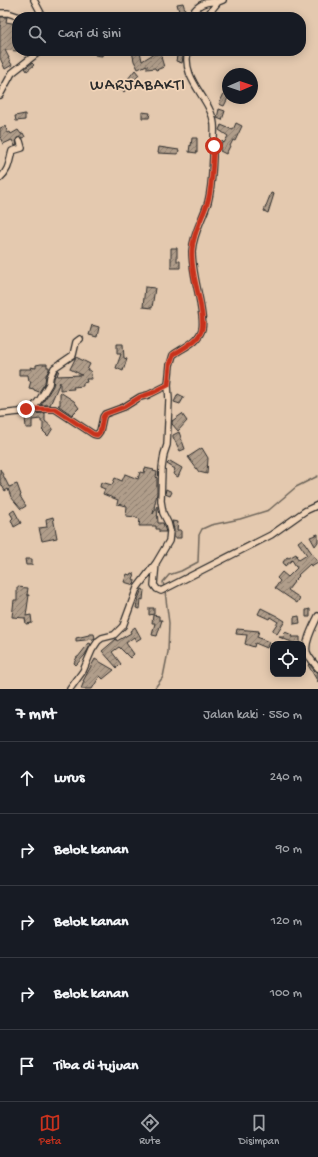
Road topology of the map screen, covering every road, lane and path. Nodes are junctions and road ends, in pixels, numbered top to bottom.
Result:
1 (34, 0) edge
2 (220, 1) edge
3 (41, 12) edge
4 (193, 12) edge
5 (210, 12) edge
6 (0, 13) edge
7 (12, 14) edge
8 (33, 56) edge
9 (188, 56) edge
10 (0, 95) edge
11 (20, 141) dead end
12 (0, 178) edge
13 (80, 339) dead end
14 (168, 385) junction
15 (31, 410) junction
16 (0, 414) edge
17 (318, 505) edge
18 (156, 563) junction
19 (318, 616) edge
20 (318, 668) edge
21 (70, 689) edge

1 - 3 street
2 - 4 street
2 - 5 street
6 - 7 street
8 - 10 street
9 - 14 street
11 - 12 street
13 - 15 street
14 - 15 street
14 - 18 street
15 - 16 street
17 - 18 street
18 - 21 street
19 - 20 street

